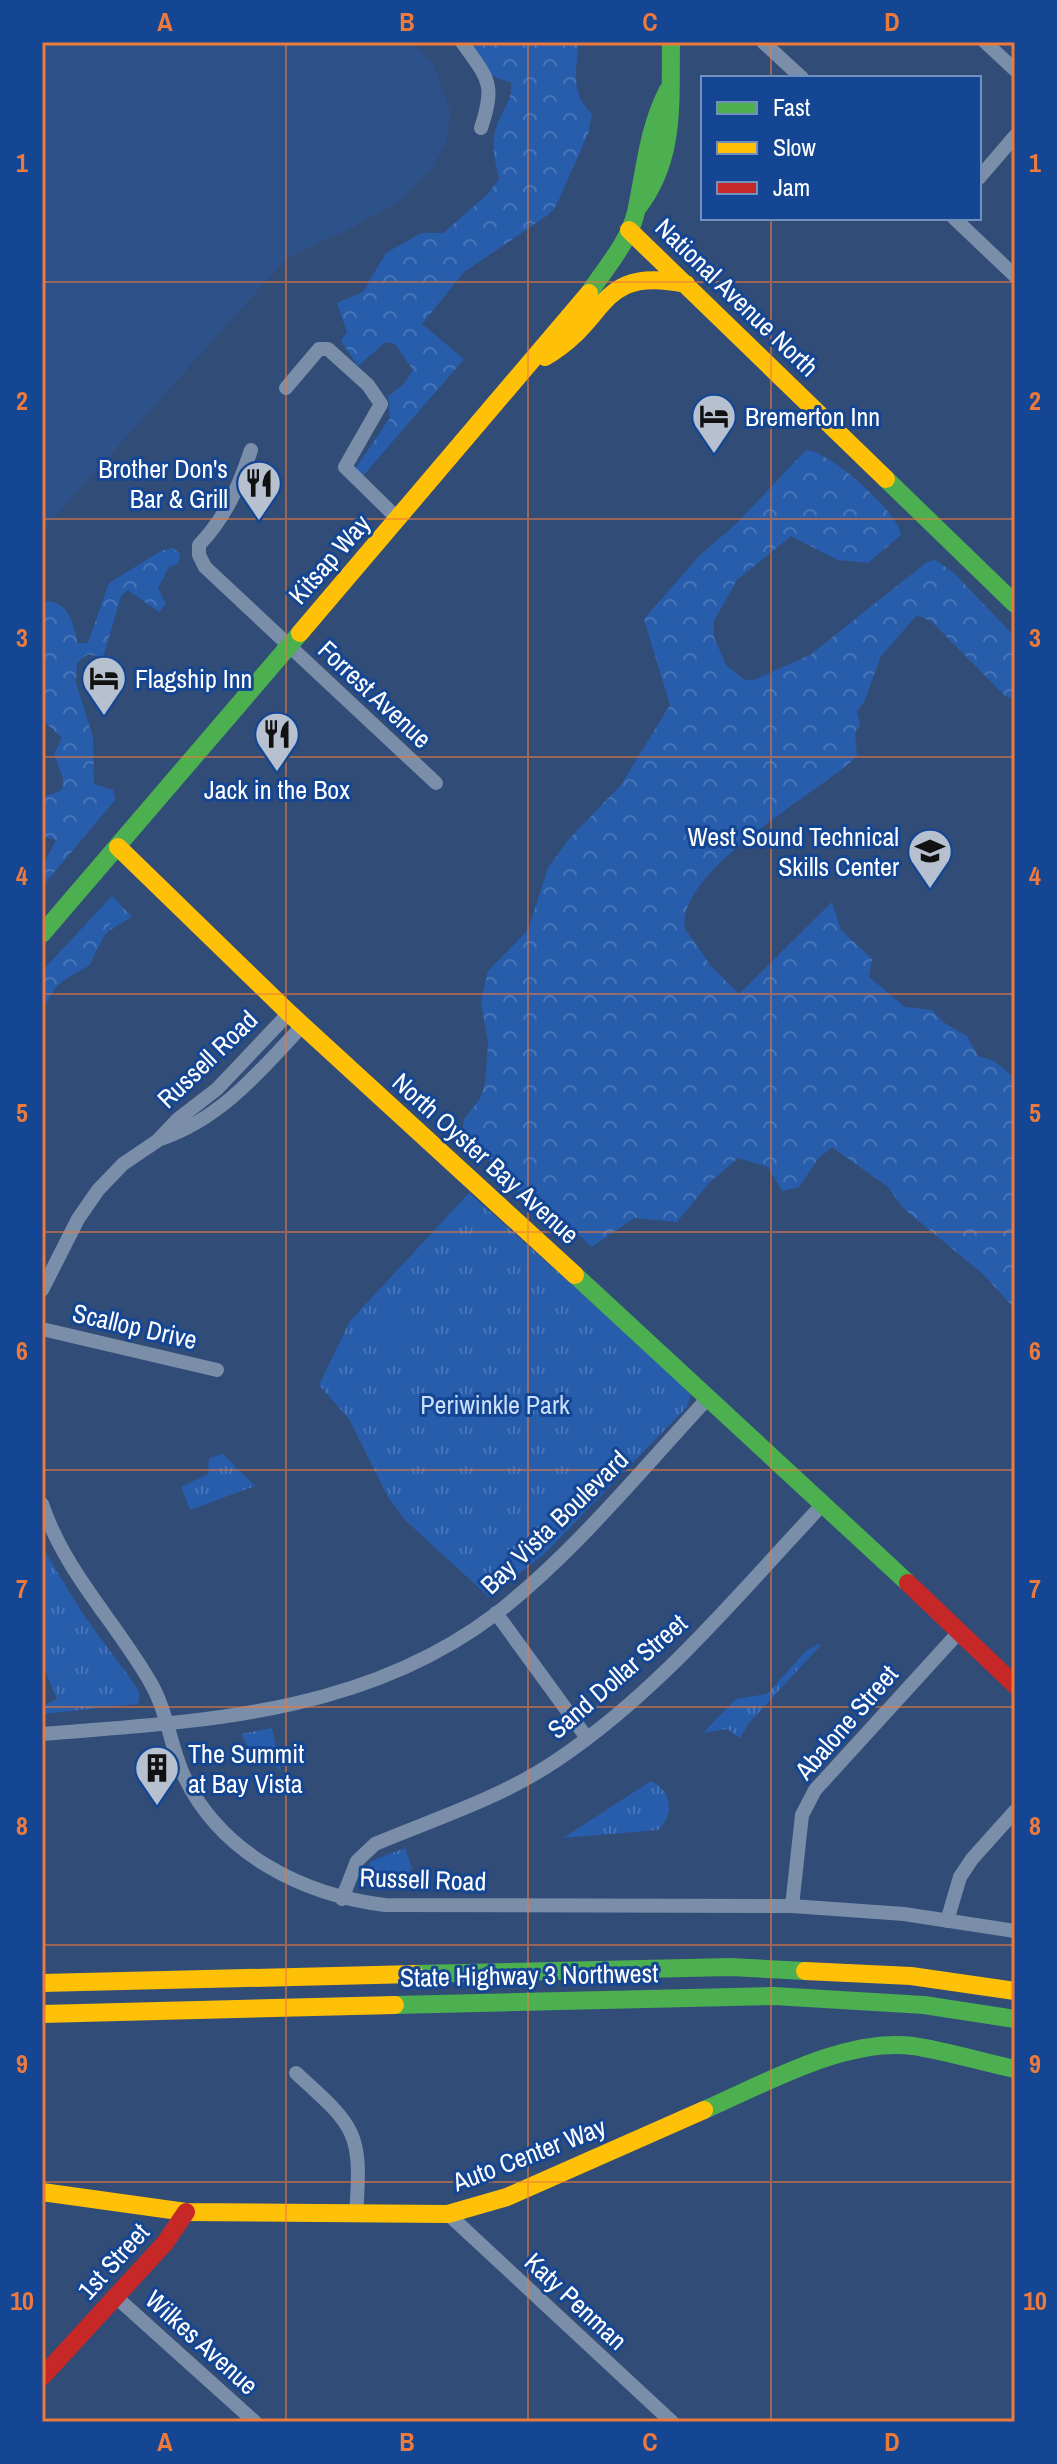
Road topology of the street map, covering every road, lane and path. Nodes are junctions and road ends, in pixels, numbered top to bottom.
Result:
1 (462, 42) edge
2 (671, 42) edge
3 (763, 42) edge
4 (985, 42) edge
5 (1015, 70) edge
6 (800, 76) edge
7 (481, 128) dead end
8 (1015, 136) edge
9 (981, 176) edge
10 (956, 220) edge
11 (629, 230) junction
12 (1015, 276) edge
13 (686, 284) junction
14 (532, 366) junction
15 (286, 388) dead end
16 (251, 450) dead end
17 (398, 519) junction
18 (1015, 604) edge
19 (288, 646) junction
20 (436, 783) dead end
21 (118, 847) junction
22 (42, 934) edge
23 (296, 1019) junction
24 (42, 1290) edge
25 (42, 1329) edge
26 (217, 1370) dead end
27 (709, 1397) junction
28 (824, 1503) junction
29 (42, 1504) edge
30 (496, 1613) junction
31 (960, 1631) junction
32 (1015, 1685) edge
33 (166, 1723) junction
34 (42, 1734) edge
35 (587, 1738) junction
36 (1015, 1811) edge
37 (342, 1899) junction
38 (792, 1906) junction
39 (947, 1921) junction
40 (1015, 1931) edge
41 (807, 1968) junction
42 (1015, 1974) edge
43 (42, 1983) edge
44 (1015, 1991) edge
45 (875, 2001) junction
46 (42, 2017) edge
47 (1015, 2019) edge
48 (1015, 2029) edge
49 (1015, 2069) edge
50 (296, 2073) dead end
51 (42, 2192) edge
52 (186, 2212) junction
53 (448, 2214) junction
54 (356, 2215) junction
55 (116, 2297) junction
56 (42, 2377) edge
57 (255, 2422) edge
58 (672, 2422) edge

1 - 7 street
2 - 11 main road, Kitsap Way
3 - 6 street
4 - 5 street
8 - 9 street
10 - 12 street
11 - 13 main road, National Avenue North
11 - 14 main road, Kitsap Way
13 - 14 main road
13 - 18 main road, National Avenue North
14 - 17 main road, Kitsap Way
15 - 17 street
16 - 19 street, Forrest Avenue
17 - 19 main road, Kitsap Way
19 - 20 street, Forrest Avenue
19 - 21 main road, Kitsap Way
21 - 22 main road, Kitsap Way
21 - 23 main road, North Oyster Bay Avenue
23 - 24 street, Russell Road
23 - 27 main road, North Oyster Bay Avenue
25 - 26 street, Scallop Drive
27 - 28 main road, North Oyster Bay Avenue
27 - 30 street, Bay Vista Boulevard
28 - 31 main road, North Oyster Bay Avenue
28 - 35 street, Sand Dollar Street
29 - 33 street, Russell Road
30 - 33 street, Bay Vista Boulevard
30 - 35 street
31 - 32 main road, North Oyster Bay Avenue
31 - 38 street, Abalone Street
33 - 34 street, Bay Vista Boulevard
33 - 37 street, Russell Road
35 - 37 street, Sand Dollar Street
36 - 39 street
37 - 38 street, Russell Road
38 - 39 street, Russell Road
39 - 40 street, Russell Road
41 - 42 main road
41 - 43 main road, State Highway 3 Northwest
41 - 44 main road, State Highway 3 Northwest
45 - 46 main road, State Highway 3 Northwest
45 - 47 main road, State Highway 3 Northwest
45 - 48 main road
49 - 53 main road, Auto Center Way
50 - 54 street
51 - 52 main road, Auto Center Way
52 - 54 main road, Auto Center Way
52 - 55 main road, 1st Street
53 - 54 main road, Auto Center Way
53 - 58 street, Katy Penman
55 - 56 main road, 1st Street
55 - 57 street, Wilkes Avenue

